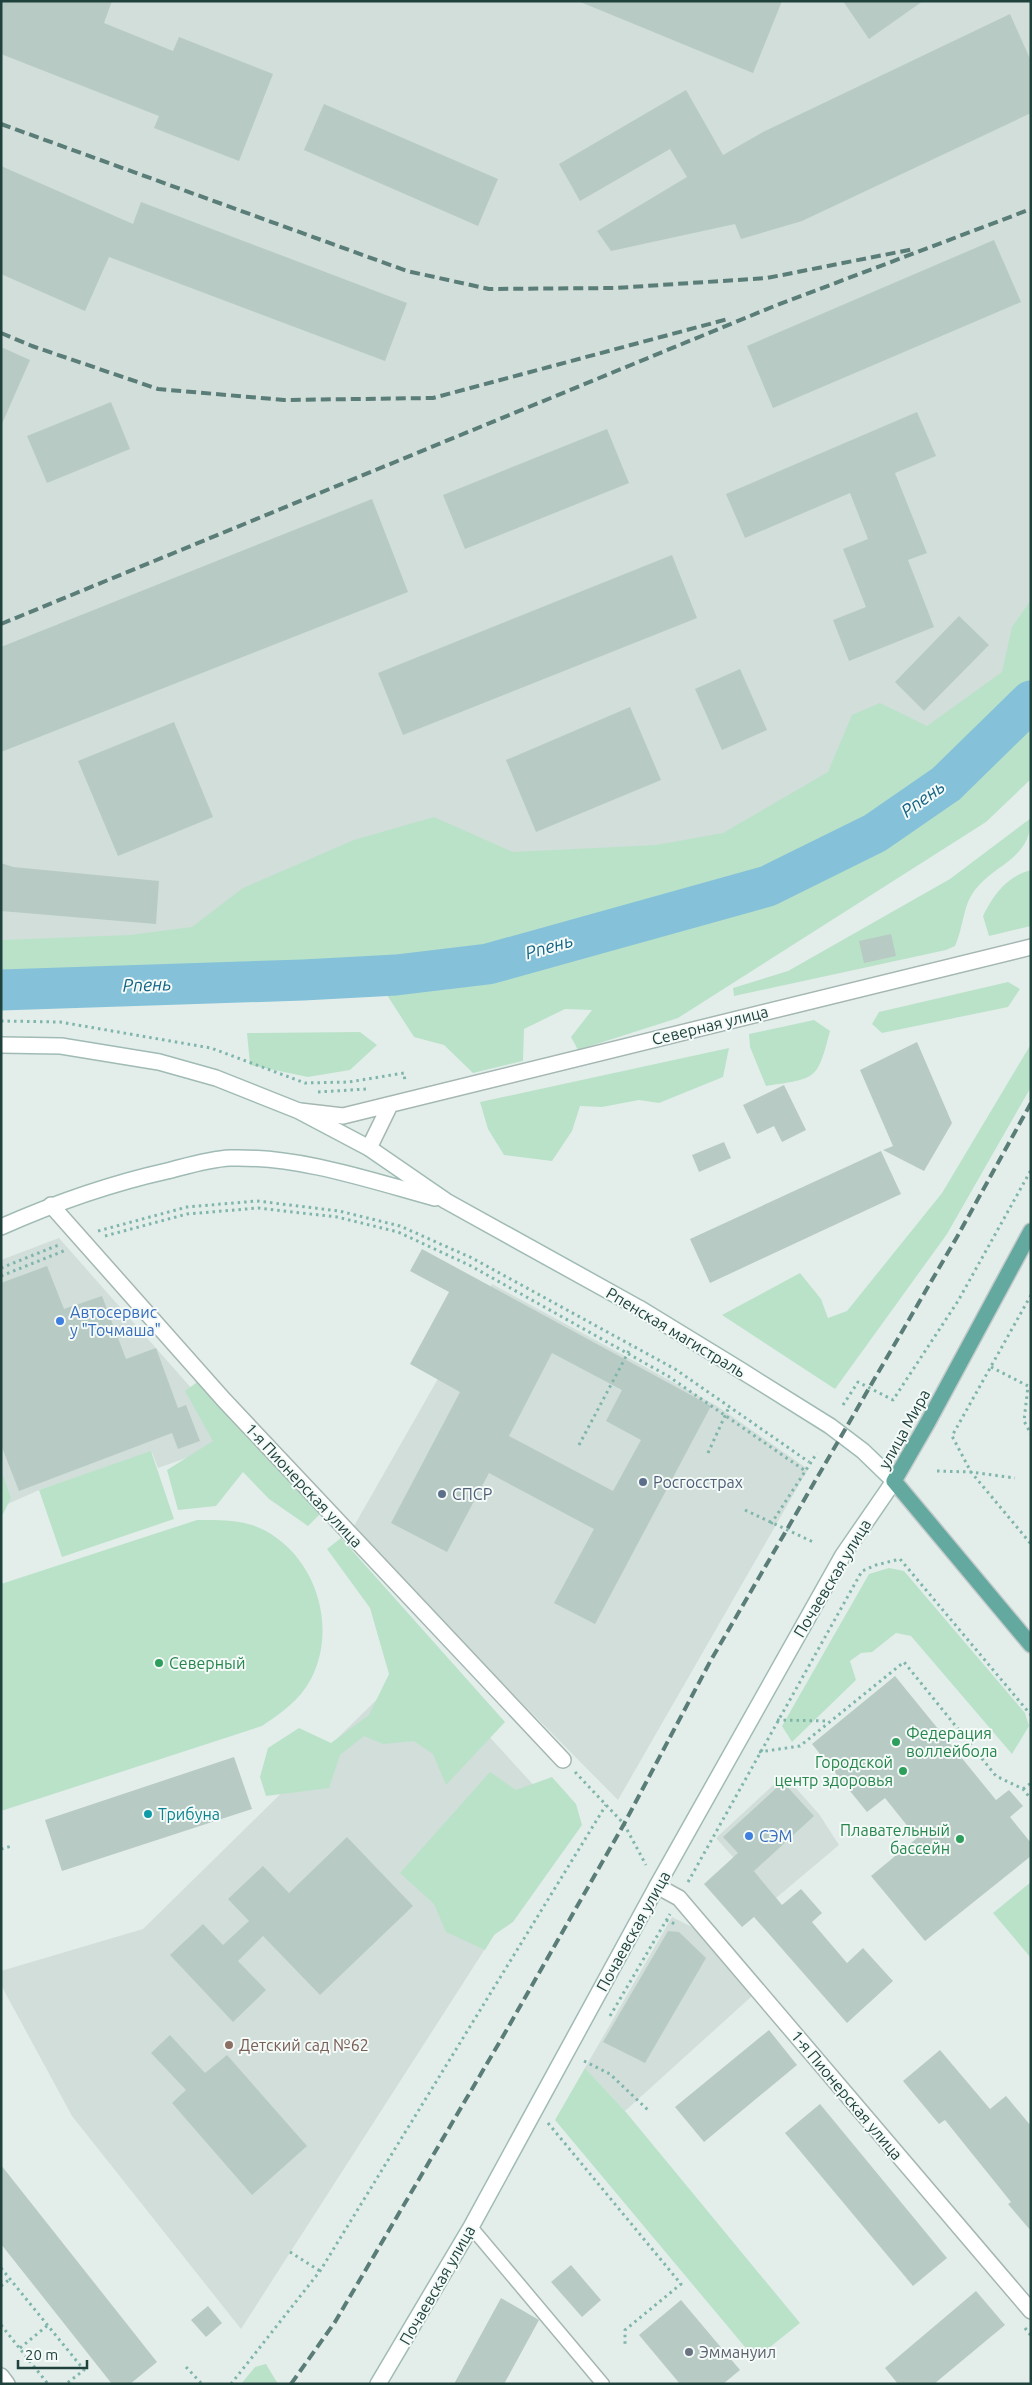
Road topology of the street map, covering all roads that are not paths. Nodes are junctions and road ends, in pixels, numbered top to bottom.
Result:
1 (1031, 948) edge
2 (1, 1045) edge
3 (390, 1105) junction
4 (299, 1111) junction
5 (369, 1148) junction
6 (446, 1201) junction
7 (51, 1205) junction
8 (1, 1226) edge
9 (1031, 1231) edge
10 (894, 1481) junction
11 (1031, 1645) edge
12 (563, 1760) road end
13 (657, 1886) junction
14 (471, 2227) junction
15 (1031, 2311) edge
16 (1, 2376) edge
17 (7, 2384) edge
18 (378, 2384) edge
19 (603, 2384) edge

1 - 3 main road, Северная улица
2 - 4 main road, Рпенская магистраль
3 - 4 main road, Северная улица
3 - 5 main road
4 - 5 main road, Рпенская магистраль
5 - 6 main road, Рпенская магистраль
6 - 7 main road, Рпенская магистраль
6 - 10 main road, Рпенская магистраль
7 - 8 main road, Рпенская магистраль
7 - 12 main road, 1-я Пионерская улица
9 - 10 main road, улица Мира
10 - 11 main road, улица Мира
10 - 13 main road, Почаевская улица
13 - 14 main road, Почаевская улица
13 - 15 main road, 1-я Пионерская улица
14 - 18 main road, Почаевская улица
14 - 19 lane
16 - 17 main road

